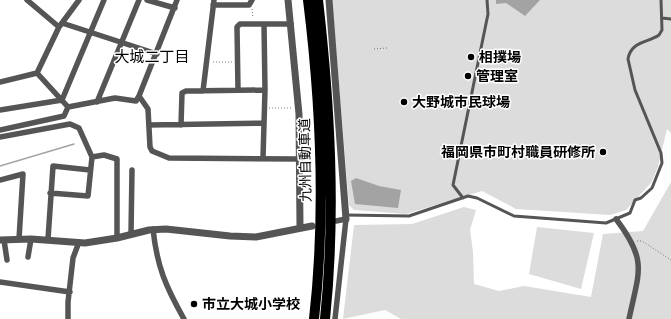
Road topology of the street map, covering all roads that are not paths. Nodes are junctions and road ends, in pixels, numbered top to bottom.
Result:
1 (27, 0) edge
2 (39, 0) edge
3 (79, 0) edge
4 (104, 0) edge
5 (139, 0) edge
6 (147, 0) edge
7 (177, 0) edge
8 (288, 0) edge
9 (308, 0) edge
10 (318, 0) edge
11 (329, 0) edge
12 (487, 0) edge
13 (661, 0) edge
14 (252, 1) edge
15 (214, 2) edge
16 (34, 6) junction
17 (175, 8) junction
18 (662, 18) junction
19 (671, 19) edge
20 (264, 24) junction
21 (291, 24) junction
22 (60, 25) junction
23 (91, 34) junction
24 (122, 43) junction
25 (157, 54) junction
26 (37, 73) junction
27 (0, 82) edge
28 (238, 90) junction
29 (265, 90) junction
30 (203, 91) junction
31 (140, 96) junction
32 (62, 100) junction
33 (97, 102) junction
34 (68, 107) junction
35 (0, 110) edge
36 (264, 124) junction
37 (149, 125) junction
38 (181, 125) junction
39 (0, 130) edge
40 (0, 137) edge
41 (92, 157) junction
42 (263, 158) junction
43 (300, 159) junction
44 (90, 170) junction
45 (132, 170) dead end
46 (0, 180) edge
47 (50, 193) junction
48 (463, 198) junction
49 (346, 217) junction
50 (616, 219) junction
51 (336, 221) dead end
52 (312, 226) dead end
53 (300, 228) junction
54 (153, 229) junction
55 (131, 234) junction
56 (117, 238) junction
57 (19, 239) junction
58 (31, 239) junction
59 (48, 239) junction
60 (2, 240) edge
61 (79, 242) junction
62 (28, 257) dead end
63 (7, 260) dead end
64 (0, 282) edge
65 (70, 292) junction
66 (68, 319) edge
67 (184, 319) edge
68 (314, 319) edge
69 (325, 319) edge
70 (335, 319) edge
71 (629, 319) edge

1 - 16 street
2 - 16 street
3 - 22 street
4 - 23 street
5 - 24 street
6 - 17 street
7 - 17 street
8 - 21 street
9 - 68 highway, 九州自動車道
10 - 69 highway, 九州自動車道
11 - 49 street
12 - 48 lane
13 - 18 lane
14 - 15 street
15 - 30 street
16 - 22 street
17 - 25 street
18 - 19 lane
18 - 50 lane
20 - 21 street
20 - 28 street
20 - 29 street
21 - 43 street
22 - 23 street
22 - 26 street
23 - 24 street
23 - 32 street
24 - 25 street
24 - 33 street
25 - 31 street
26 - 27 street
26 - 32 street
28 - 29 street
28 - 30 street
29 - 36 street
30 - 38 street
31 - 33 street
31 - 37 street
32 - 34 street
32 - 35 street
33 - 34 street
34 - 39 street
36 - 38 street
36 - 42 street
37 - 38 street
37 - 42 street
40 - 41 street
41 - 44 street
41 - 56 street
42 - 43 street
43 - 53 street
44 - 47 street
44 - 47 street
45 - 55 street
46 - 57 street
47 - 59 street
48 - 49 lane
48 - 50 lane
49 - 51 street
49 - 70 street
50 - 71 street
52 - 53 street
53 - 54 street
54 - 55 street
54 - 67 street
55 - 56 street
56 - 61 street
57 - 58 street
57 - 60 street
58 - 59 street
58 - 62 street
59 - 61 street
60 - 63 street
61 - 65 street
64 - 65 street
65 - 66 street

